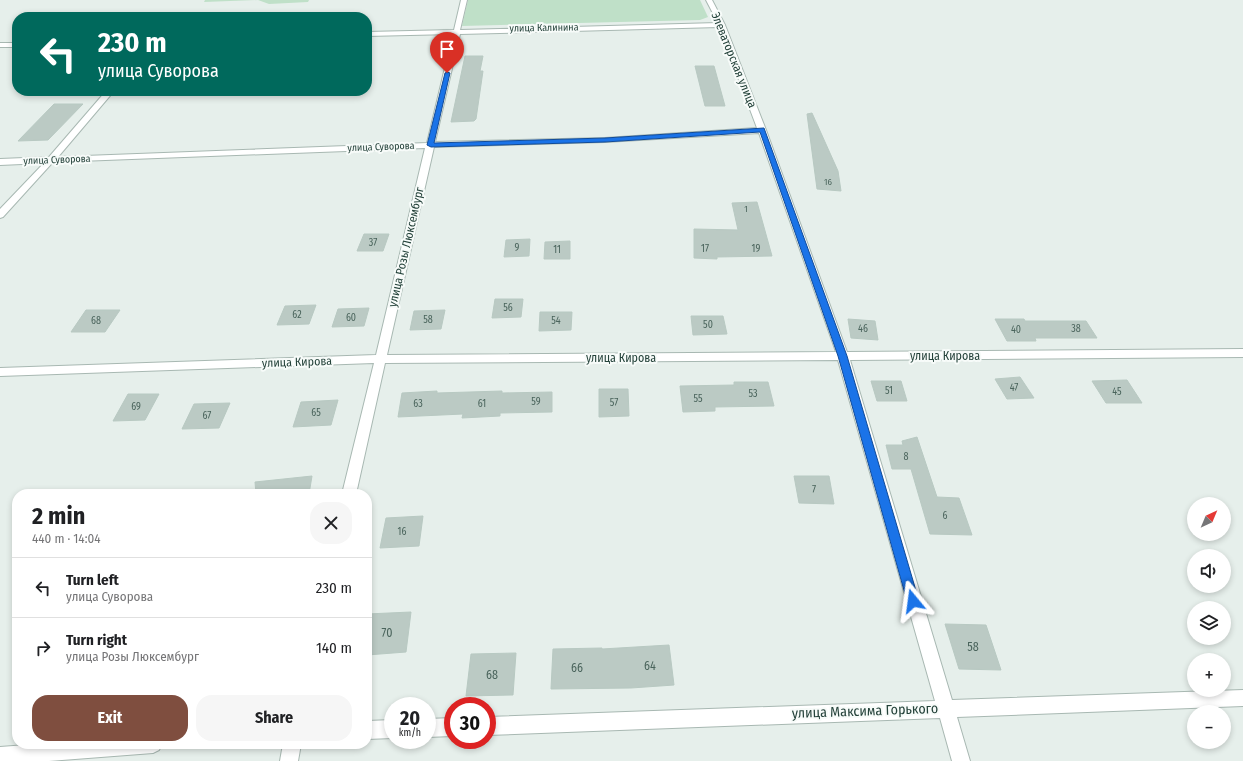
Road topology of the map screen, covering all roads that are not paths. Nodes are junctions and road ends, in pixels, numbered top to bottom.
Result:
1 (464, 0) edge
2 (709, 0) edge
3 (722, 25) junction
4 (458, 30) junction
5 (372, 34) edge
6 (0, 45) edge
7 (12, 45) edge
8 (106, 96) edge
9 (762, 130) junction
10 (431, 145) junction
11 (51, 160) junction
12 (0, 162) edge
13 (0, 215) edge
14 (1243, 353) edge
15 (842, 356) junction
16 (380, 359) junction
17 (0, 372) edge
18 (350, 489) edge
19 (1243, 698) edge
20 (944, 708) junction
21 (496, 726) edge
22 (384, 729) edge
23 (372, 730) edge
24 (89, 749) edge
25 (291, 749) edge
26 (0, 756) edge
27 (289, 761) edge
28 (961, 761) edge

1 - 4 street, улица Розы Люксембург
2 - 3 street, Элеваторская улица
3 - 4 street, улица Калинина
3 - 9 street, Элеваторская улица
4 - 5 street, улица Калинина
4 - 10 street, улица Розы Люксембург
6 - 7 street
8 - 11 street
9 - 10 street, улица Суворова
9 - 15 street, Элеваторская улица
10 - 11 street, улица Суворова
10 - 16 street, улица Розы Люксембург
11 - 12 street, улица Суворова
11 - 13 street
14 - 15 street, улица Кирова
15 - 16 street, улица Кирова
15 - 20 street, Элеваторская улица
16 - 17 street, улица Кирова
16 - 18 street, улица Розы Люксембург
19 - 20 street, улица Максима Горького
20 - 21 street, улица Максима Горького
20 - 28 street, Элеваторская улица
22 - 23 street
24 - 26 street
25 - 27 street

